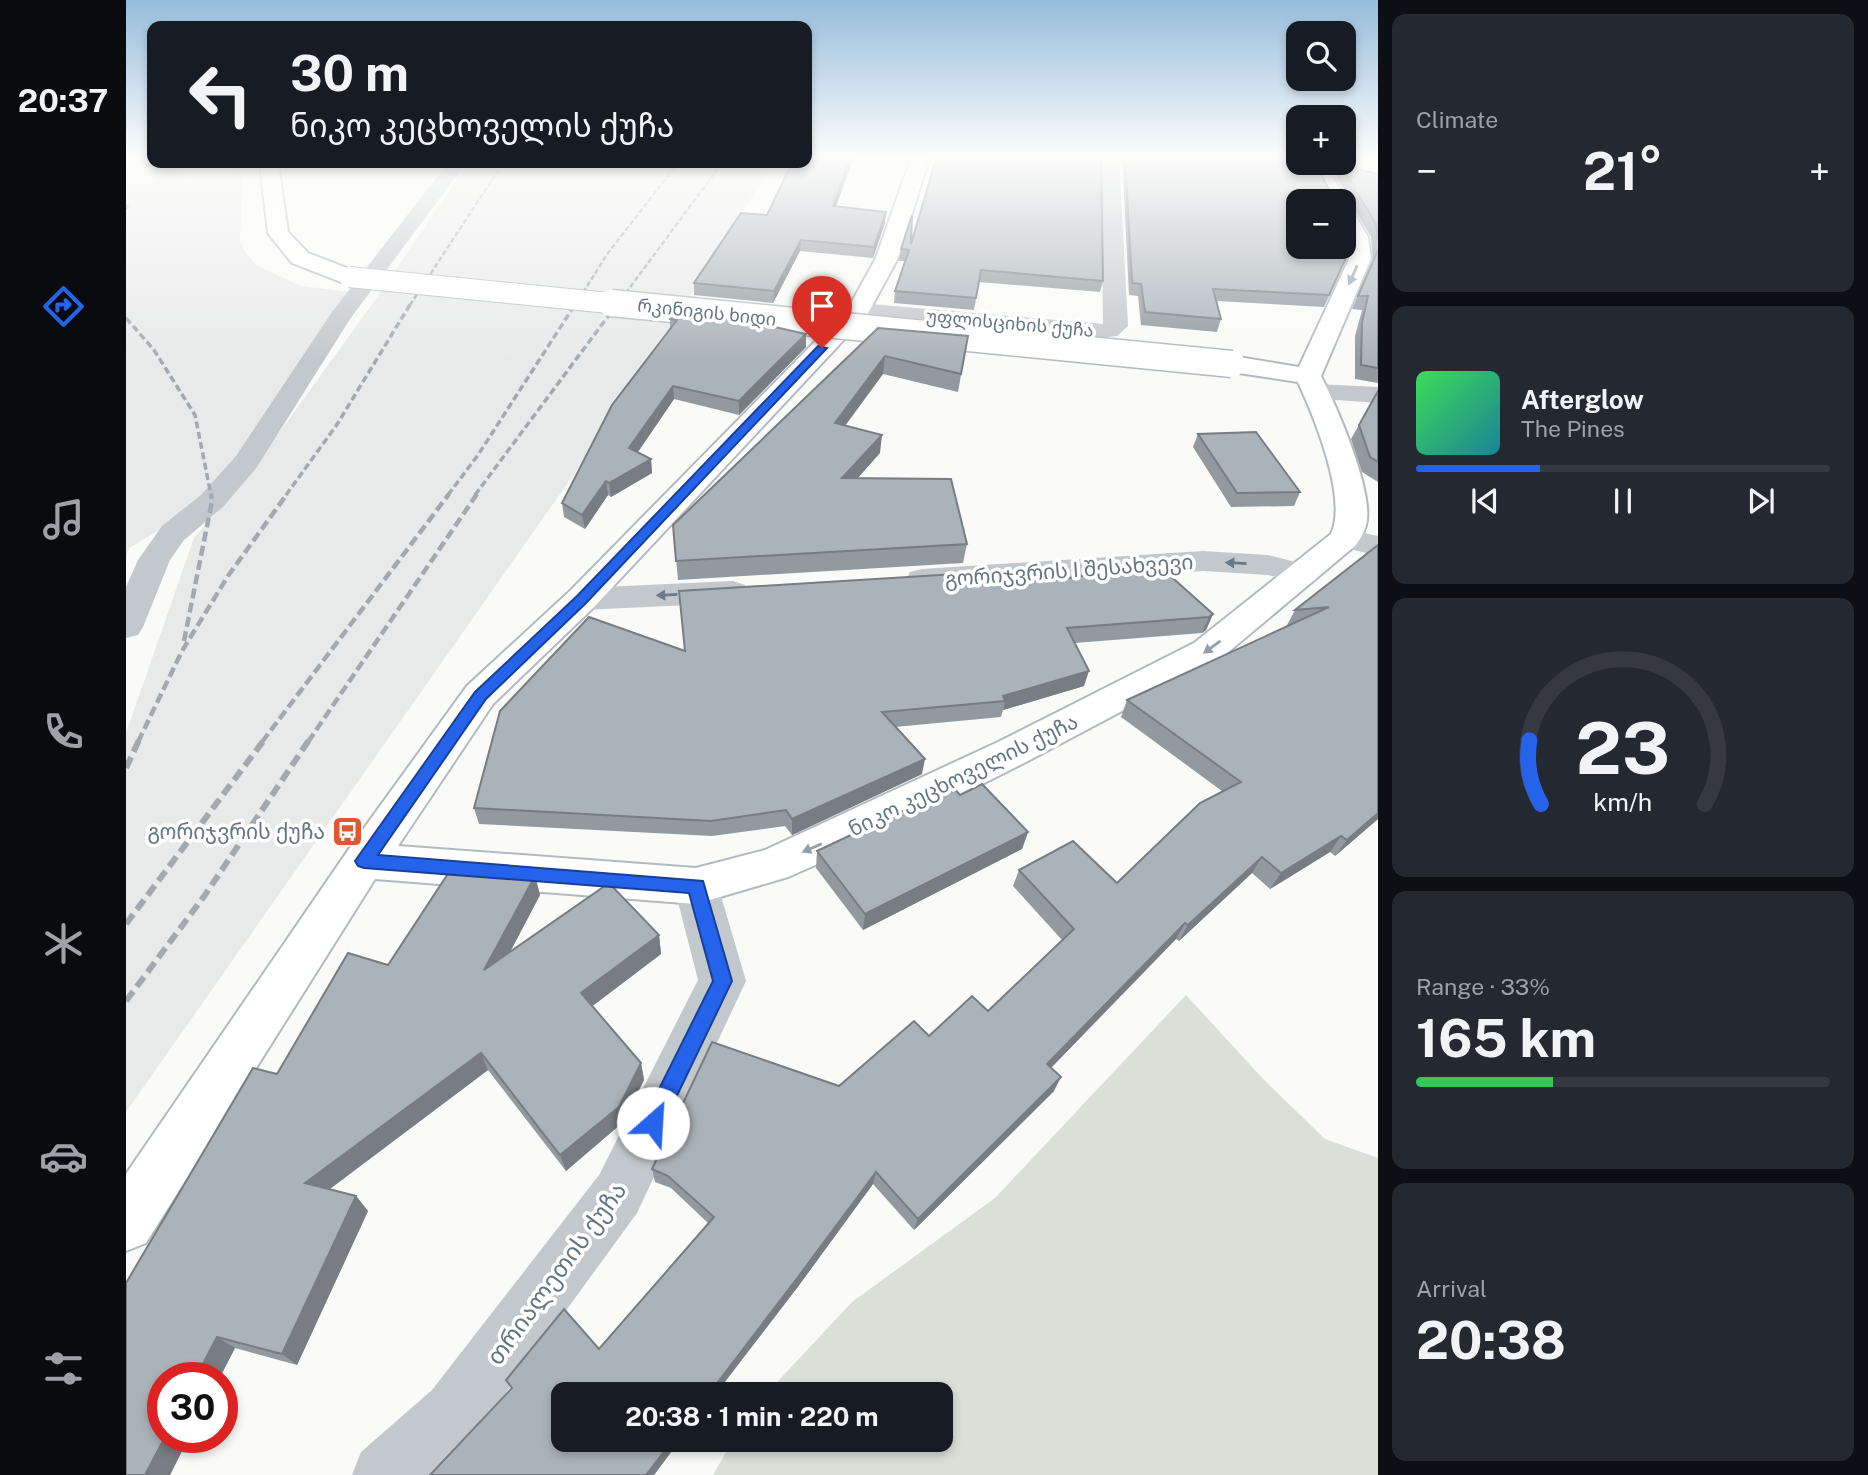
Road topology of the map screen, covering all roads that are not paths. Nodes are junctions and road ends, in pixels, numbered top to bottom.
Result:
1 (277, 225) edge
2 (410, 225) edge
3 (898, 225) edge
4 (1112, 225) edge
5 (1356, 233) edge
6 (859, 310) junction
7 (1313, 384) junction
8 (1378, 396) edge
9 (1345, 538) junction
10 (1378, 546) edge
11 (1303, 574) junction
12 (898, 581) edge
13 (759, 590) edge
14 (582, 599) junction
15 (126, 627) edge
16 (364, 861) junction
17 (696, 886) junction
18 (126, 1223) edge
19 (384, 1475) edge

1 - 7 main road, რკინიგის ხიდი, bridge
2 - 15 street
3 - 6 main road
4 - 6 street, უფლისციხის ქუჩა
5 -> 7 main road
6 - 14 main road
7 - 8 street
7 - 9 main road
9 - 10 street
9 - 11 main road, ნიკო კეცხოველის ქუჩა
11 -> 12 street, გორიჯვრის I შესახვევი
11 -> 17 main road, ნიკო კეცხოველის ქუჩა
13 -> 14 street
14 - 16 main road
16 - 17 main road, ნიკო კეცხოველის ქუჩა
16 - 18 main road
17 - 19 street, თრიალეთის ქუჩა

